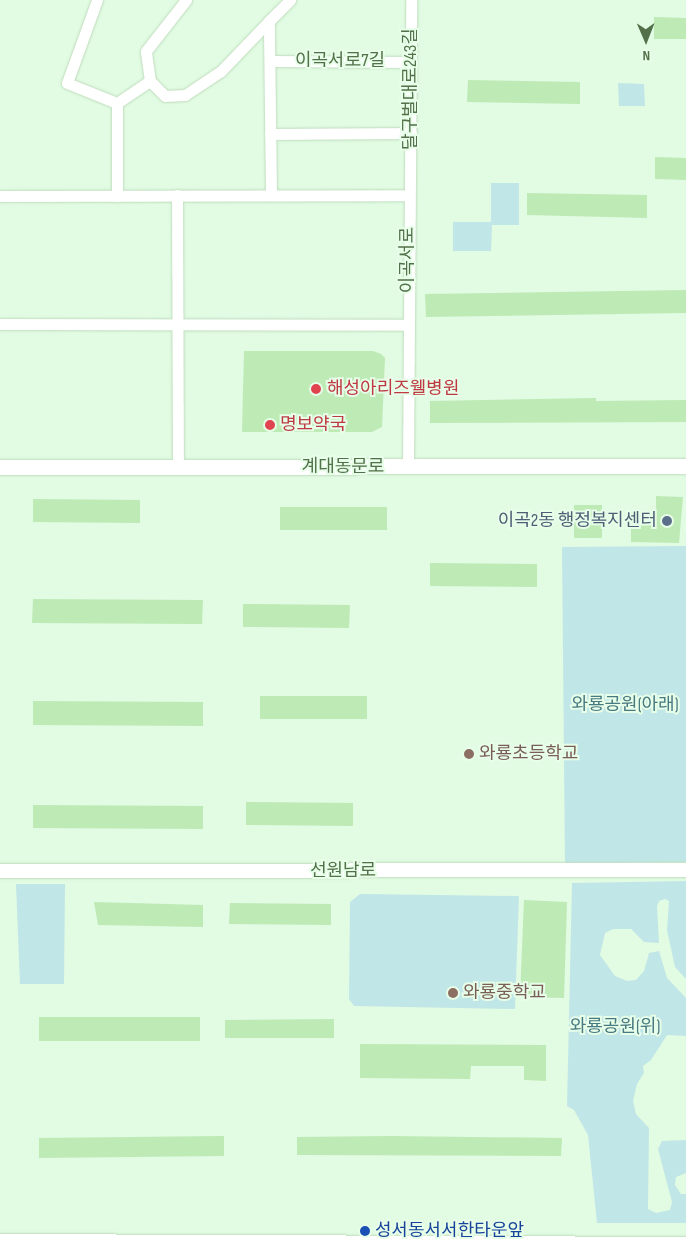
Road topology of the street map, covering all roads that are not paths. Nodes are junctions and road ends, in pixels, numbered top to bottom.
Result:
1 (97, 0) edge
2 (186, 0) edge
3 (290, 0) edge
4 (412, 0) edge
5 (269, 21) junction
6 (270, 61) junction
7 (411, 62) junction
8 (150, 81) junction
9 (117, 103) junction
10 (411, 133) junction
11 (270, 134) junction
12 (177, 195) junction
13 (271, 195) junction
14 (408, 195) junction
15 (0, 196) edge
16 (117, 196) junction
17 (0, 324) edge
18 (178, 324) junction
19 (408, 325) junction
20 (408, 466) junction
21 (686, 466) edge
22 (0, 467) edge
23 (178, 467) junction
24 (686, 870) edge
25 (0, 871) edge
26 (0, 1241) edge
27 (686, 1244) edge
28 (108, 1245) edge
29 (507, 1245) edge

1 - 9 street
2 - 8 street
3 - 5 street
4 - 7 street, 달구벌대로243길
5 - 6 street, 이곡서로7길
5 - 8 street
6 - 7 street, 이곡서로7길
6 - 11 street, 이곡서로7길
7 - 10 street, 달구벌대로243길
8 - 9 street
9 - 16 street
10 - 11 street
10 - 14 street, 달구벌대로243길
11 - 13 street, 이곡서로7길
12 - 13 street
12 - 16 street
12 - 18 street
13 - 14 street
14 - 19 street, 이곡서로
15 - 16 street
17 - 18 street
18 - 19 street
18 - 23 street
19 - 20 street, 이곡서로
20 - 21 main road, 계대동문로
20 - 23 main road, 계대동문로
22 - 23 main road, 계대동문로
24 - 25 street, 선원남로
26 - 28 main road
27 - 29 main road
28 - 29 main road

